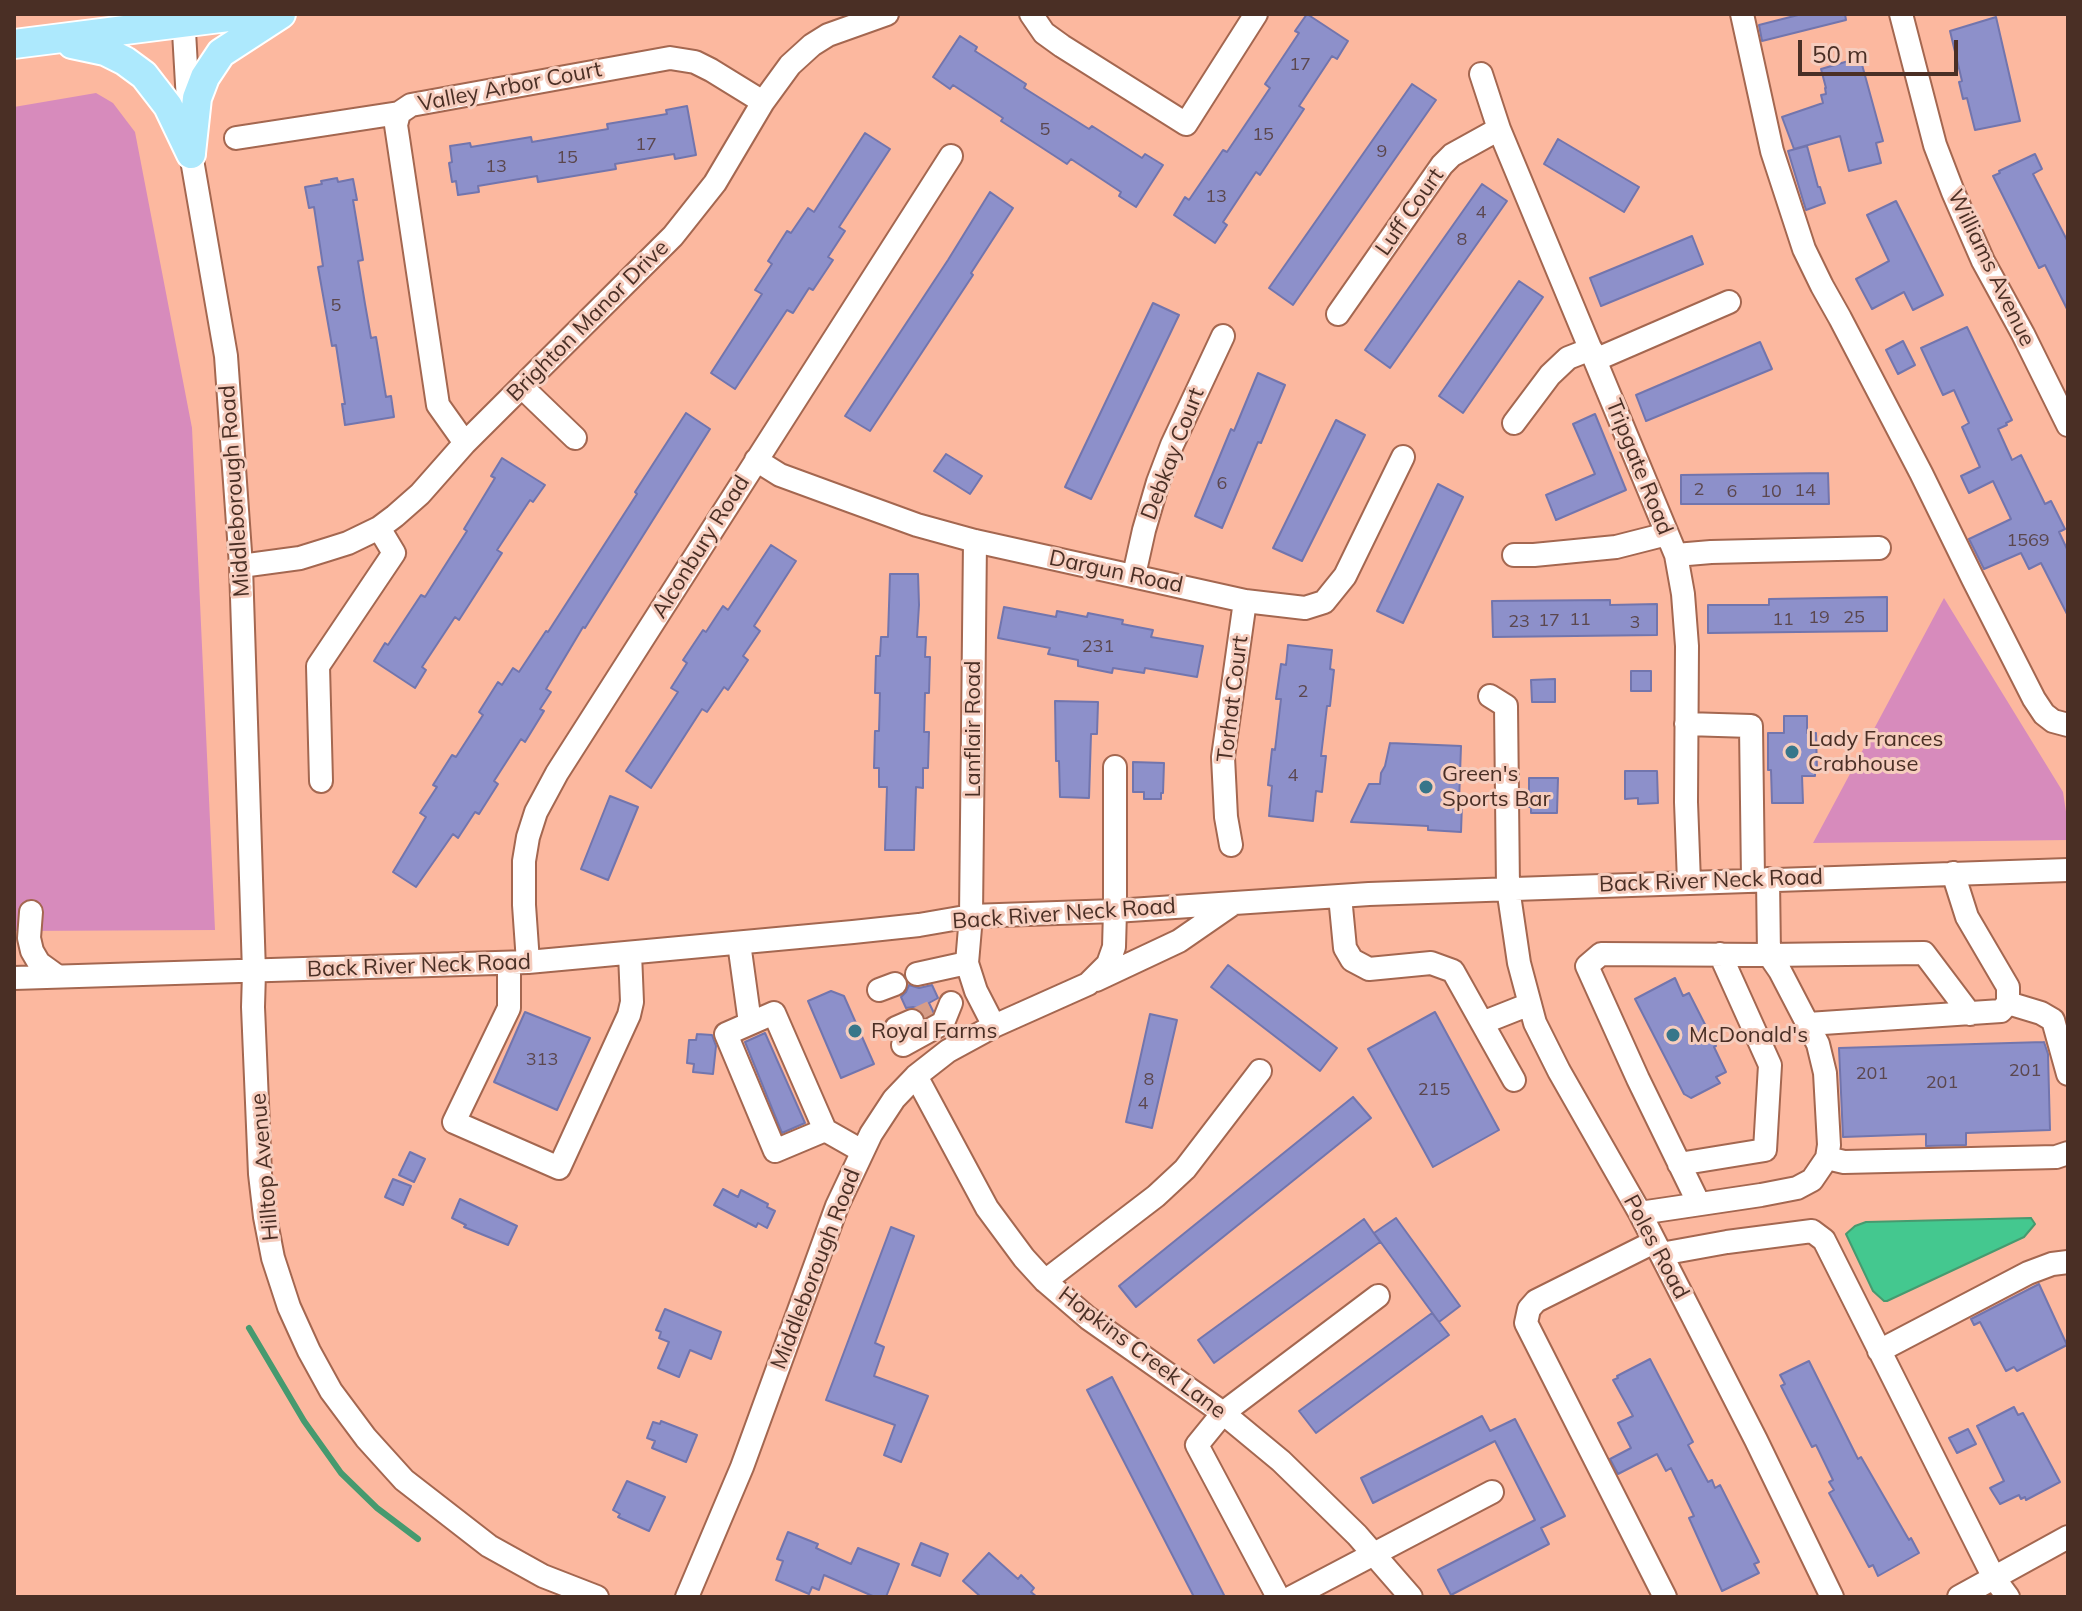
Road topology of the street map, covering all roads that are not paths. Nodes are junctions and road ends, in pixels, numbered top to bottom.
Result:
1 (252, 14) edge
2 (281, 14) edge
3 (887, 14) edge
4 (1031, 14) edge
5 (1256, 14) edge
6 (1742, 14) edge
7 (1901, 14) edge
8 (183, 18) edge
9 (48, 39) junction
10 (14, 44) edge
11 (1481, 74) dead end
12 (763, 102) junction
13 (399, 113) junction
14 (1499, 129) junction
15 (236, 138) dead end
16 (191, 154) junction
17 (951, 156) dead end
18 (1729, 302) dead end
19 (1338, 314) dead end
20 (1223, 336) dead end
21 (1593, 354) junction
22 (522, 387) junction
23 (1514, 423) dead end
24 (2068, 425) edge
25 (575, 438) dead end
26 (465, 443) junction
27 (1403, 457) dead end
28 (756, 460) junction
29 (379, 528) junction
30 (1667, 534) junction
31 (975, 541) junction
32 (1879, 548) dead end
33 (1514, 555) dead end
34 (1676, 555) junction
35 (241, 566) junction
36 (1134, 575) junction
37 (1245, 601) junction
38 (1490, 696) dead end
39 (1686, 724) junction
40 (2068, 725) edge
41 (1115, 767) dead end
42 (321, 781) dead end
43 (1231, 845) dead end
44 (2068, 870) edge
45 (1953, 873) junction
46 (1760, 879) junction
47 (1689, 882) junction
48 (1508, 888) junction
49 (1340, 896) junction
50 (1235, 902) junction
51 (1115, 911) junction
52 (971, 916) junction
53 (14, 939) edge
54 (739, 943) junction
55 (630, 953) junction
56 (1720, 954) junction
57 (1769, 955) junction
58 (519, 962) junction
59 (967, 963) junction
60 (254, 972) junction
61 (917, 974) dead end
62 (57, 976) junction
63 (14, 978) edge
64 (1088, 984) junction
65 (976, 991) junction
66 (2008, 1003) junction
67 (1530, 1004) junction
68 (1970, 1014) junction
69 (750, 1023) junction
70 (1482, 1023) junction
71 (1808, 1024) junction
72 (994, 1026) junction
73 (904, 1031) dead end
74 (1260, 1071) dead end
75 (2068, 1074) edge
76 (916, 1076) junction
77 (1514, 1080) dead end
78 (825, 1130) junction
79 (862, 1151) junction
80 (2068, 1153) edge
81 (1827, 1158) junction
82 (1679, 1164) junction
83 (1699, 1204) junction
84 (1640, 1213) junction
85 (1658, 1248) junction
86 (2068, 1262) edge
87 (1045, 1281) junction
88 (1378, 1296) dead end
89 (1879, 1351) junction
90 (1223, 1413) junction
91 (1492, 1492) dead end
92 (2068, 1537) edge
93 (1373, 1554) junction
94 (1994, 1578) junction
95 (597, 1597) edge
96 (687, 1597) edge
97 (1278, 1597) edge
98 (1292, 1597) edge
99 (1411, 1597) edge
100 (1665, 1597) edge
101 (1832, 1597) edge
102 (1959, 1597) edge
103 (2008, 1597) edge

1 - 8 main road
2 - 16 main road
3 - 12 street, Brighton Manor Drive
4 - 5 street
6 - 40 street
7 - 24 street, Williams Avenue
8 - 9 main road
8 - 16 street, Middleborough Road
9 - 10 main road
9 - 16 main road
11 - 14 street, Tripgate Road
12 - 13 street, Valley Arbor Court
12 - 22 street, Brighton Manor Drive
13 - 15 street
13 - 26 street, Valley Arbor Court
14 - 19 street, Luff Court
14 - 21 street, Tripgate Road
16 - 35 street, Middleborough Road
17 - 28 street, Alconbury Road
18 - 21 street
20 - 36 street, Debkay Court
21 - 23 street
21 - 30 street, Tripgate Road
22 - 25 street
22 - 26 street, Brighton Manor Drive
26 - 29 street, Brighton Manor Drive
27 - 37 street, Dargun Road
28 - 31 street, Dargun Road
28 - 58 street, Alconbury Road
29 - 35 street, Brighton Manor Drive
29 - 42 street
30 - 33 street
30 - 34 street, Tripgate Road
31 - 36 street, Dargun Road
31 - 52 street, Lanflair Road
32 - 34 street
34 - 39 street, Tripgate Road
35 - 60 street, Middleborough Road
36 - 37 street, Dargun Road
37 - 43 street, Torhat Court
38 - 48 street, Poles Road
39 - 46 street
39 - 47 street, Tripgate Road
41 - 51 street, Middleborough Road
44 - 45 street, Back River Neck Road
45 - 46 street, Back River Neck Road
45 - 66 street
46 - 47 street, Back River Neck Road
46 - 57 street
47 - 48 street, Back River Neck Road
48 - 49 street, Back River Neck Road
48 - 67 street, Poles Road
49 - 50 street, Back River Neck Road
49 - 70 street
50 - 51 street, Back River Neck Road
50 - 64 street
51 - 52 street, Back River Neck Road
51 - 64 street, Middleborough Road
52 - 54 street, Back River Neck Road
52 - 59 street, Lanflair Road
53 - 62 street
54 - 55 street, Back River Neck Road
54 - 69 street
55 - 58 street, Back River Neck Road
55 - 58 street, Alconbury Road
56 - 57 street
56 - 82 street
56 - 82 street
57 - 68 street
57 - 71 street
58 - 60 street, Back River Neck Road
59 - 61 street
59 - 65 street
60 - 62 street, Back River Neck Road
60 - 95 street, Hilltop Avenue
62 - 63 street, Back River Neck Road
64 - 72 street, Middleborough Road
65 - 72 street
65 - 73 street
66 - 68 street
66 - 75 street
67 - 70 street
67 - 84 street, Poles Road
68 - 71 street
69 - 78 street
69 - 78 street
70 - 77 street
71 - 81 street
72 - 76 street, Middleborough Road
74 - 87 street
76 - 79 street, Middleborough Road
76 - 87 street, Hopkins Creek Lane
78 - 79 street
79 - 96 street, Middleborough Road
80 - 81 street
81 - 83 street
82 - 83 street
83 - 84 street
84 - 85 street, Poles Road
85 - 89 street
85 - 100 street
85 - 101 street, Poles Road
86 - 89 street
87 - 90 street, Hopkins Creek Lane
88 - 90 street
89 - 94 street
90 - 93 street, Hopkins Creek Lane
90 - 97 street
91 - 93 street
92 - 94 street
93 - 98 street
93 - 99 street, Hopkins Creek Lane
94 - 102 street
94 - 103 street

